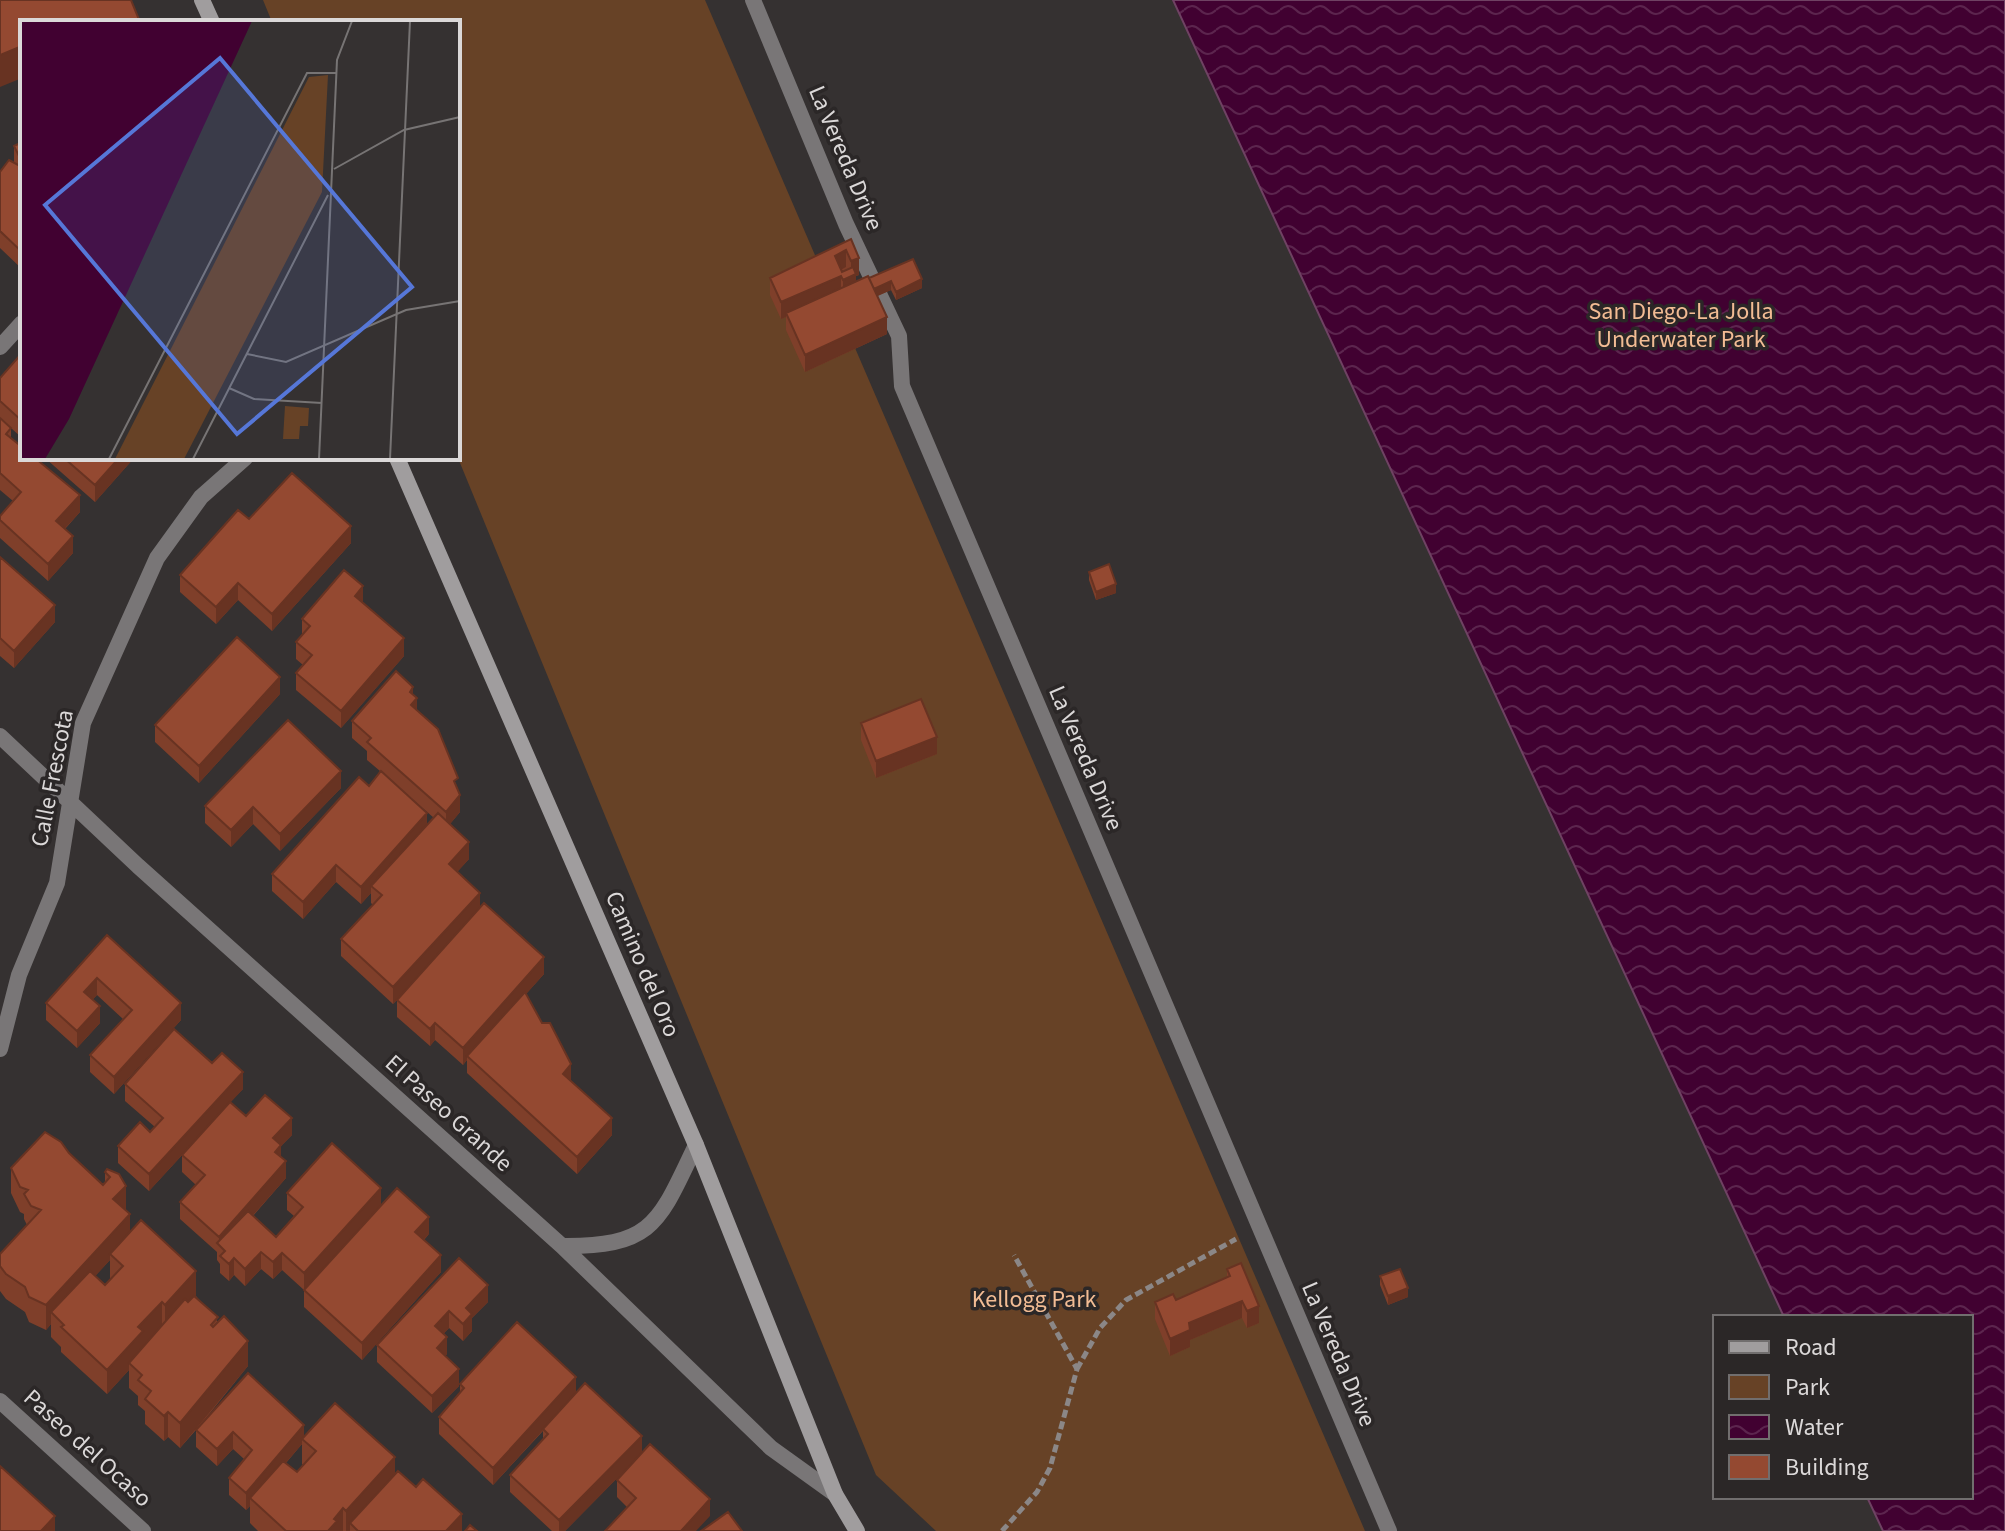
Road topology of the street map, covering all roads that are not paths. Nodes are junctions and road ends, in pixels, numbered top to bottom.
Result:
1 (202, 0) edge
2 (753, 0) edge
3 (211, 20) edge
4 (20, 325) edge
5 (0, 347) edge
6 (243, 460) edge
7 (398, 460) edge
8 (0, 736) edge
9 (70, 801) junction
10 (0, 1049) edge
11 (696, 1145) junction
12 (562, 1246) junction
13 (0, 1401) edge
14 (835, 1494) junction
15 (143, 1531) edge
16 (857, 1531) edge
17 (1389, 1531) edge

1 - 3 street
2 - 17 street, La Vereda Drive
4 - 5 street
6 - 9 street, Calle Frescota
7 - 11 street, Camino del Oro
8 - 9 street, El Paseo Grande
9 - 10 street, Calle Frescota
9 - 12 street, El Paseo Grande
11 - 12 street
11 - 14 street, Camino del Oro
12 - 14 street, El Paseo Grande
13 - 15 street, Paseo del Ocaso
14 - 16 street, El Paseo Grande

